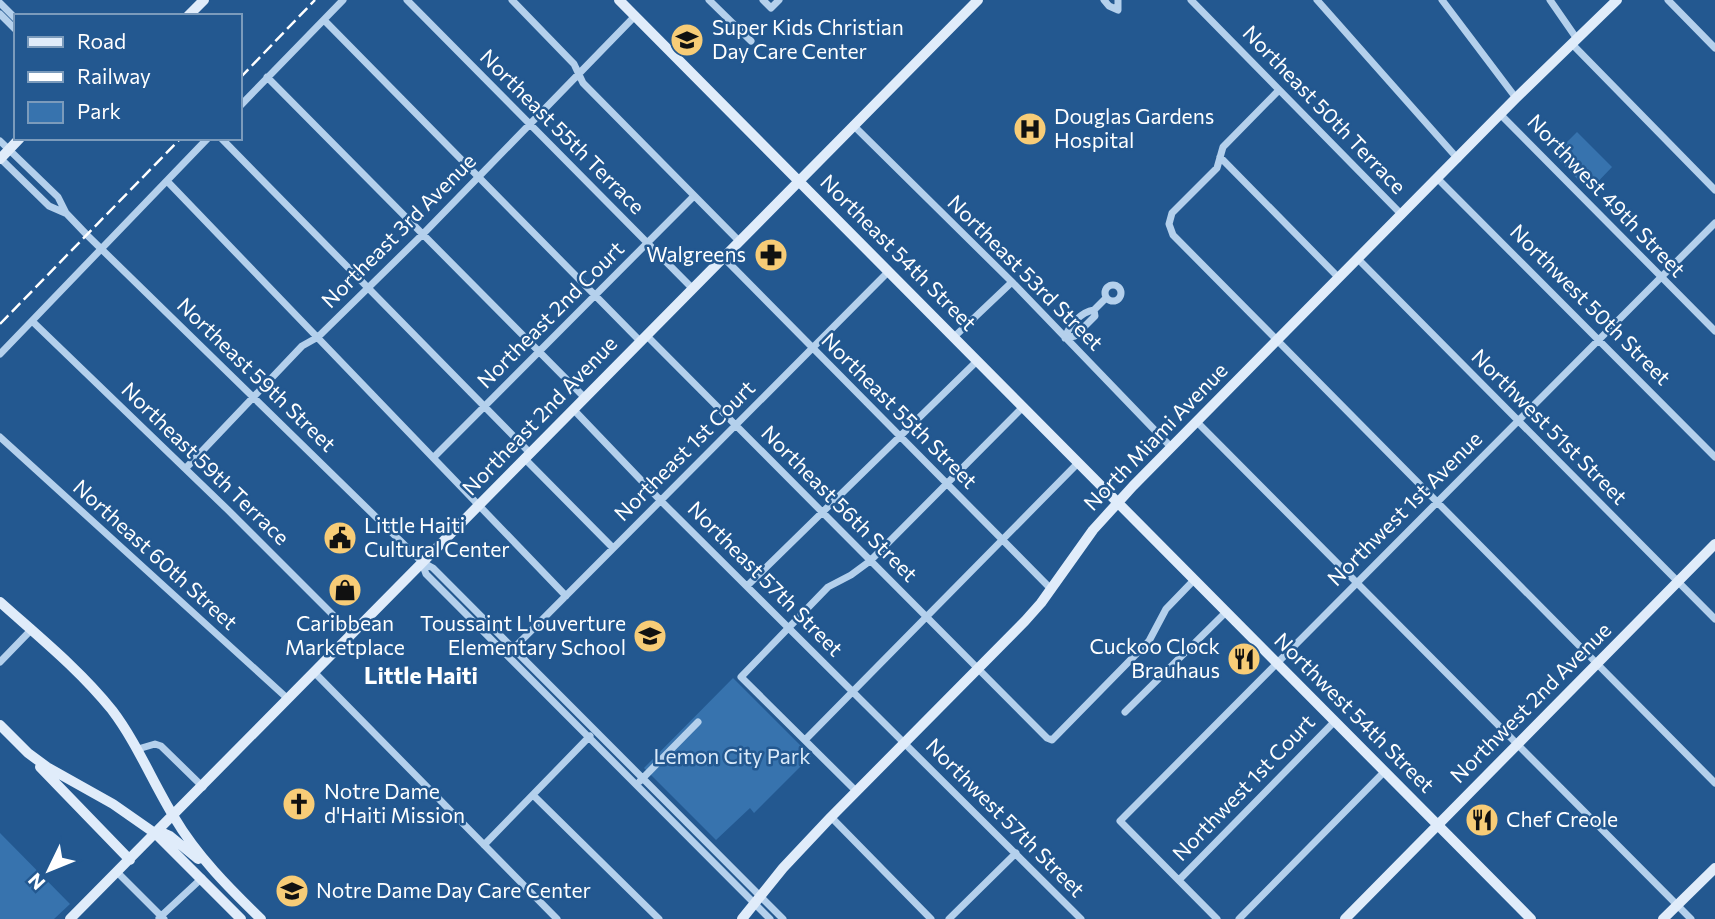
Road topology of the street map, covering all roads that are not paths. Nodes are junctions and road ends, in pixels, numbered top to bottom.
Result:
1 (204, 0) edge
2 (343, 0) edge
3 (407, 0) edge
4 (512, 0) edge
5 (619, 0) edge
6 (709, 0) edge
7 (763, 0) edge
8 (779, 0) edge
9 (978, 0) edge
10 (1104, 0) edge
11 (1118, 0) edge
12 (1191, 0) edge
13 (1317, 0) edge
14 (1442, 0) edge
15 (1550, 0) edge
16 (1617, 0) edge
17 (1668, 0) edge
18 (0, 3) edge
19 (190, 14) edge
20 (0, 15) edge
21 (635, 16) junction
22 (14, 17) edge
23 (324, 20) junction
24 (14, 28) edge
25 (751, 41) dead end
26 (1575, 41) junction
27 (1715, 48) edge
28 (580, 74) junction
29 (267, 77) junction
30 (1279, 90) junction
31 (1516, 98) junction
32 (242, 104) edge
33 (1502, 114) junction
34 (529, 125) junction
35 (853, 125) junction
36 (18, 140) edge
37 (206, 140) edge
38 (223, 140) edge
39 (0, 141) edge
40 (9, 149) junction
41 (1220, 157) junction
42 (0, 159) edge
43 (1458, 159) junction
44 (478, 177) junction
45 (1438, 179) junction
46 (167, 181) junction
47 (799, 181) junction
48 (1715, 191) edge
49 (693, 197) junction
50 (66, 214) junction
51 (1402, 215) junction
52 (1715, 223) edge
53 (424, 233) junction
54 (647, 242) junction
55 (738, 242) junction
56 (102, 249) junction
57 (723, 257) junction
58 (1358, 259) junction
59 (889, 271) junction
60 (1661, 277) junction
61 (1339, 278) junction
62 (1012, 282) junction
63 (368, 288) junction
64 (692, 288) junction
65 (596, 296) junction
66 (1106, 298) dead end
67 (32, 321) junction
68 (1715, 331) edge
69 (318, 337) junction
70 (954, 337) junction
71 (643, 338) junction
72 (1065, 338) junction
73 (1598, 338) junction
74 (1277, 341) junction
75 (812, 349) junction
76 (539, 351) junction
77 (0, 354) edge
78 (977, 360) junction
79 (584, 397) junction
80 (255, 398) junction
81 (485, 407) junction
82 (1023, 407) junction
83 (573, 409) junction
84 (1518, 420) junction
85 (1196, 421) junction
86 (735, 424) junction
87 (899, 436) junction
88 (0, 437) edge
89 (1171, 447) junction
90 (527, 456) junction
91 (434, 457) junction
92 (1715, 457) edge
93 (1078, 463) junction
94 (186, 468) junction
95 (948, 485) junction
96 (661, 501) junction
97 (1117, 502) junction
98 (1437, 502) junction
99 (478, 506) junction
100 (822, 513) junction
101 (1148, 534) joint
102 (1003, 541) junction
103 (1715, 544) edge
104 (614, 548) junction
105 (870, 561) junction
106 (422, 562) junction
107 (1194, 580) junction
108 (1357, 581) junction
109 (1678, 582) junction
110 (747, 586) junction
111 (1051, 589) junction
112 (566, 596) junction
113 (0, 602) edge
114 (1226, 611) junction
115 (927, 617) junction
116 (1715, 620) edge
117 (789, 628) junction
118 (31, 630) junction
119 (352, 634) junction
120 (514, 649) junction
121 (507, 655) junction
122 (0, 662) edge
123 (1597, 663) junction
124 (1278, 664) junction
125 (977, 669) junction
126 (314, 672) junction
127 (853, 693) junction
128 (288, 699) junction
129 (1125, 712) dead end
130 (1335, 721) junction
131 (698, 722) dead end
132 (0, 725) edge
133 (596, 731) junction
134 (589, 738) junction
135 (805, 740) junction
136 (904, 742) junction
137 (1516, 744) junction
138 (138, 749) junction
139 (28, 753) junction
140 (1385, 771) junction
141 (643, 778) junction
142 (1715, 783) edge
143 (636, 785) junction
144 (203, 787) junction
145 (856, 791) junction
146 (533, 794) junction
147 (173, 816) junction
148 (831, 817) junction
149 (1438, 825) junction
150 (156, 834) junction
151 (484, 845) junction
152 (1016, 853) junction
153 (130, 860) junction
154 (1715, 868) edge
155 (117, 872) junction
156 (219, 876) junction
157 (202, 878) junction
158 (1179, 880) junction
159 (757, 900) junction
160 (1678, 905) junction
161 (76, 917) edge
162 (161, 918) edge
163 (238, 918) edge
164 (261, 919) edge
165 (557, 919) edge
166 (659, 919) edge
167 (742, 919) edge
168 (770, 919) edge
169 (783, 919) edge
170 (931, 919) edge
171 (949, 919) edge
172 (1081, 919) edge
173 (1217, 919) edge
174 (1239, 919) edge
175 (1345, 919) edge
176 (1531, 919) edge
177 (1663, 919) edge
178 (1691, 919) edge

1 - 19 main road
2 - 23 street
3 - 34 street, Northeast 55th Terrace
4 - 28 street
5 - 21 main road, Northeast 54th Street
6 - 25 street
7 - 8 street
9 - 35 main road, Northeast 2nd Avenue
10 - 11 street
12 - 30 street, Northeast 50th Terrace
13 - 43 street
14 - 31 street
15 - 26 street
16 - 26 main road, North Miami Avenue
17 - 27 street
18 - 22 street
20 - 24 street
21 - 28 street, Northeast 3rd Avenue
21 - 47 main road, Northeast 54th Street
23 - 29 street
23 - 44 street, Northeast 56th Street
26 - 31 main road, North Miami Avenue
26 - 48 street
28 - 34 street, Northeast 3rd Avenue
28 - 49 street
29 - 32 street
29 - 53 street
30 - 41 street
30 - 51 street, Northeast 50th Terrace
31 - 33 main road, North Miami Avenue
33 - 43 main road, North Miami Avenue
33 - 60 street, Northwest 49th Street
34 - 44 street, Northeast 3rd Avenue
34 - 54 street, Northeast 55th Terrace
35 - 47 main road, Northeast 2nd Avenue
35 - 62 street, Northeast 53rd Street
36 - 40 main road
37 - 46 street
38 - 63 street
39 - 40 street, Northeast 59th Street
40 - 42 main road
40 - 50 street, Northeast 59th Street
41 - 61 street
41 - 74 street
42 - 50 street, Northeast 59th Street
43 - 45 main road, North Miami Avenue
44 - 53 street, Northeast 3rd Avenue
44 - 65 street, Northeast 56th Street
45 - 51 main road, North Miami Avenue
45 - 73 street, Northwest 50th Street
46 - 56 street
46 - 69 street
47 - 55 main road, Northeast 2nd Avenue
47 - 59 main road, Northeast 54th Street
49 - 54 street, Northeast 2nd Court
49 - 55 street
50 - 56 street, Northeast 59th Street
51 - 58 main road, North Miami Avenue
52 - 60 street, Northwest 1st Avenue
53 - 63 street, Northeast 3rd Avenue
53 - 76 street
54 - 64 street, Northeast 55th Terrace
54 - 65 street, Northeast 2nd Court
55 - 57 main road, Northeast 2nd Avenue
56 - 67 street
56 - 80 street, Northeast 59th Street
57 - 64 main road, Northeast 2nd Avenue
57 - 75 street, Northeast 55th Street
58 - 61 main road, North Miami Avenue
58 - 84 street, Northwest 51st Street
59 - 70 main road, Northeast 54th Street
59 - 75 street, Northeast 1st Court
60 - 68 street, Northwest 49th Street
60 - 73 street, Northwest 1st Avenue
61 - 74 main road, North Miami Avenue
62 - 70 street
62 - 72 street, Northeast 53rd Street
63 - 69 street, Northeast 3rd Avenue
63 - 81 street
64 - 71 main road, Northeast 2nd Avenue
65 - 71 street, Northeast 56th Street
65 - 76 street, Northeast 2nd Court
66 - 72 street
67 - 77 street
67 - 94 street, Northeast 59th Terrace
69 - 80 street, Northeast 3rd Avenue
69 - 91 street
70 - 78 main road, Northeast 54th Street
71 - 79 main road, Northeast 2nd Avenue
71 - 86 street, Northeast 56th Street
72 - 89 street, Northeast 53rd Street
73 - 84 street, Northwest 1st Avenue
73 - 92 street, Northwest 50th Street
74 - 85 main road, North Miami Avenue
74 - 98 street
75 - 86 street, Northeast 1st Court
75 - 87 street, Northeast 55th Street
76 - 79 street
76 - 81 street, Northeast 2nd Court
78 - 82 main road, Northeast 54th Street
78 - 87 street
79 - 83 main road, Northeast 2nd Avenue
80 - 94 street, Northeast 3rd Avenue
80 - 106 street, Northeast 59th Street
81 - 90 street
81 - 91 street, Northeast 2nd Court
82 - 93 main road, Northeast 54th Street
82 - 95 street
83 - 90 main road, Northeast 2nd Avenue
83 - 96 street, Northeast 57th Street
84 - 98 street, Northwest 1st Avenue
84 - 109 street, Northwest 51st Street
85 - 89 main road, North Miami Avenue
85 - 108 street
86 - 96 street, Northeast 1st Court
86 - 100 street, Northeast 56th Street
87 - 95 street, Northeast 55th Street
87 - 100 street
88 - 128 street, Northeast 60th Street
89 - 97 main road, North Miami Avenue
90 - 99 main road, Northeast 2nd Avenue
90 - 104 street
91 - 99 street
93 - 97 main road, Northeast 54th Street
93 - 102 street
94 - 119 street, Northeast 59th Terrace
95 - 102 street, Northeast 55th Street
95 - 105 street
96 - 104 street, Northeast 1st Court
96 - 110 street, Northeast 57th Street
97 - 101 main road, Northeast 54th Street
97 - 111 main road, North Miami Avenue
98 - 108 street, Northwest 1st Avenue
98 - 123 street
99 - 106 main road, Northeast 2nd Avenue
99 - 112 street
100 - 105 street, Northeast 56th Street
100 - 110 street
101 - 107 main road, Northwest 54th Street
102 - 111 street, Northeast 55th Street
102 - 115 street
103 - 109 main road, Northwest 2nd Avenue
104 - 112 street, Northeast 1st Court
105 - 115 street, Northeast 56th Street
105 - 117 street
106 - 119 main road, Northeast 2nd Avenue
106 - 120 street, Northeast 59th Street
106 - 121 street, Northeast 59th Street
107 - 114 main road, Northwest 54th Street
107 - 125 street, Northeast 56th Street
108 - 124 street, Northwest 1st Avenue
108 - 137 street
109 - 116 street, Northwest 51st Street
109 - 123 main road, Northwest 2nd Avenue
110 - 117 street, Northeast 57th Street
111 - 125 main road, North Miami Avenue
112 - 120 street, Northeast 1st Court
113 - 118 main road
114 - 124 main road, Northwest 54th Street
114 - 129 street
115 - 125 street, Northeast 56th Street
115 - 127 street
117 - 127 street, Northeast 57th Street
117 - 135 street
118 - 122 street
118 - 138 main road
119 - 126 main road, Northeast 2nd Avenue
120 - 121 street, Northeast 1st Court
120 - 133 street, Northeast 59th Street
121 - 134 street, Northeast 59th Street
123 - 137 main road, Northwest 2nd Avenue
123 - 142 street
124 - 130 main road, Northwest 54th Street
124 - 158 street, Northwest 1st Avenue
125 - 136 main road, North Miami Avenue
126 - 128 main road, Northeast 2nd Avenue
126 - 151 street
127 - 135 street
127 - 136 street, Northeast 57th Street
128 - 144 main road, Northeast 2nd Avenue
130 - 140 main road, Northwest 54th Street
130 - 158 street, Northwest 1st Court
131 - 141 street
132 - 139 main road
133 - 134 street
133 - 141 street, Northeast 59th Street
134 - 143 street, Northeast 59th Street
134 - 146 street
135 - 145 street
136 - 145 main road, North Miami Avenue
136 - 152 street, Northwest 57th Street
137 - 149 main road, Northwest 2nd Avenue
137 - 160 street
138 - 144 street
138 - 147 main road
139 - 150 main road
139 - 153 main road
140 - 149 main road, Northwest 54th Street
140 - 174 street
141 - 143 street
141 - 159 street, Northeast 59th Street
143 - 159 street, Northeast 59th Street
144 - 147 main road, Northeast 2nd Avenue
145 - 148 main road, North Miami Avenue
146 - 151 street
146 - 166 street
147 - 150 main road, Northeast 2nd Avenue
147 - 156 main road
148 - 159 main road, North Miami Avenue
148 - 170 street
149 - 175 main road, Northwest 2nd Avenue
149 - 176 main road, Northwest 54th Street
150 - 153 main road, Northeast 2nd Avenue
150 - 156 main road
150 - 157 main road
151 - 165 street
152 - 171 street
152 - 172 street, Northwest 57th Street
153 - 155 main road, Northeast 2nd Avenue
154 - 160 main road
155 - 161 main road, Northeast 2nd Avenue
155 - 162 street
156 - 164 main road
157 - 162 street
157 - 163 main road
158 - 173 street
159 - 167 main road, North Miami Avenue
159 - 168 street
159 - 169 street
160 - 177 main road
160 - 178 street

